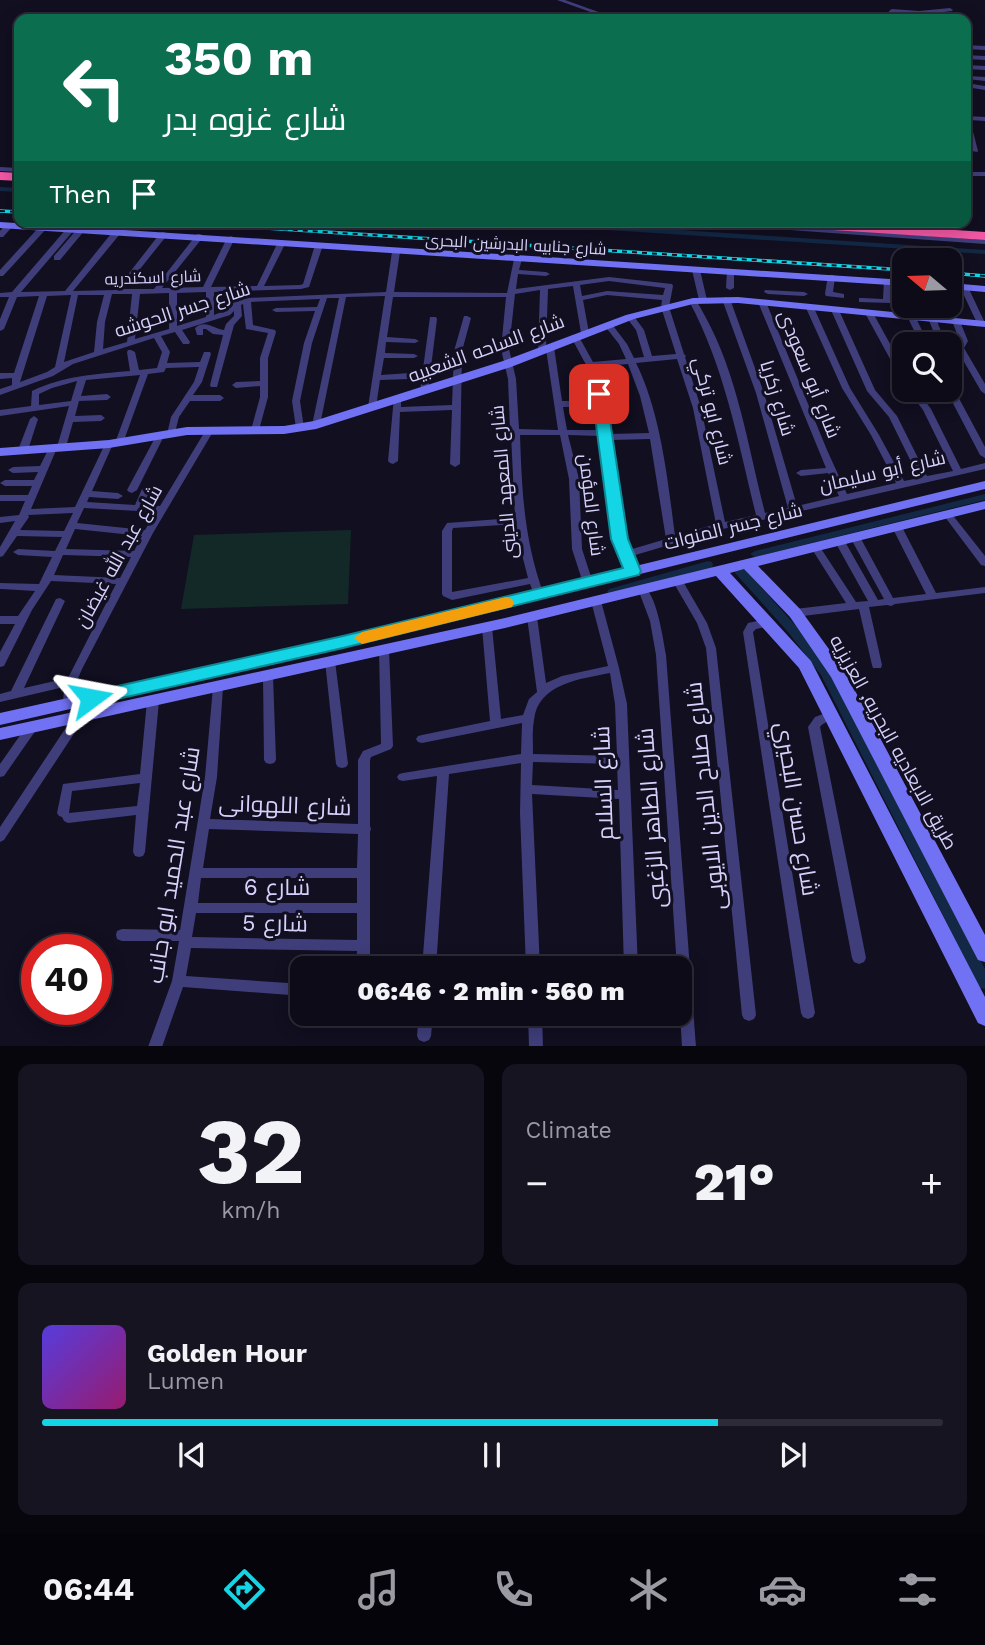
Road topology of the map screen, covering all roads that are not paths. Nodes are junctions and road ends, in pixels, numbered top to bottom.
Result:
1 (560, 0) edge
2 (950, 10) dead end
3 (935, 11) junction
4 (601, 14) edge
5 (921, 14) edge
6 (936, 14) edge
7 (971, 136) edge
8 (975, 150) dead end
9 (4, 225) edge
10 (43, 228) joint
11 (789, 228) edge
12 (888, 228) edge
13 (922, 228) edge
14 (76, 230) junction
15 (117, 232) junction
16 (985, 233) edge
17 (164, 234) junction
18 (0, 235) edge
19 (200, 236) junction
20 (231, 238) junction
21 (282, 242) junction
22 (985, 242) edge
23 (319, 245) junction
24 (396, 252) junction
25 (57, 258) dead end
26 (518, 259) junction
27 (696, 270) junction
28 (516, 272) junction
29 (730, 272) junction
30 (0, 274) edge
31 (546, 274) dead end
32 (769, 274) junction
33 (805, 275) junction
34 (831, 277) junction
35 (887, 282) junction
36 (892, 282) edge
37 (576, 284) junction
38 (261, 287) junction
39 (964, 287) joint
40 (236, 288) junction
41 (544, 288) junction
42 (208, 289) junction
43 (985, 289) edge
44 (157, 290) junction
45 (173, 290) junction
46 (136, 291) junction
47 (109, 292) junction
48 (119, 292) junction
49 (44, 293) junction
50 (71, 293) junction
51 (510, 293) junction
52 (388, 294) junction
53 (728, 294) junction
54 (0, 295) edge
55 (14, 295) junction
56 (343, 295) junction
57 (324, 296) junction
58 (841, 296) dead end
59 (579, 299) junction
60 (766, 299) junction
61 (806, 299) junction
62 (862, 300) dead end
63 (698, 301) junction
64 (242, 302) junction
65 (665, 302) junction
66 (321, 309) junction
67 (276, 310) dead end
68 (835, 310) junction
69 (869, 313) junction
70 (892, 315) edge
71 (630, 317) junction
72 (210, 318) junction
73 (467, 318) dead end
74 (932, 318) joint
75 (433, 319) dead end
76 (956, 321) junction
77 (984, 321) edge
78 (608, 325) junction
79 (1, 326) edge
80 (175, 328) junction
81 (937, 332) edge
82 (960, 332) edge
83 (200, 333) dead end
84 (228, 333) junction
85 (156, 335) junction
86 (580, 335) junction
87 (962, 337) edge
88 (382, 339) junction
89 (415, 341) dead end
90 (186, 342) dead end
91 (962, 345) edge
92 (131, 348) junction
93 (546, 349) junction
94 (962, 351) edge
95 (98, 354) junction
96 (207, 354) dead end
97 (379, 355) junction
98 (892, 355) edge
99 (414, 356) dead end
100 (682, 356) junction
101 (649, 359) junction
102 (632, 361) junction
103 (203, 364) junction
104 (507, 364) junction
105 (591, 365) junction
106 (164, 366) junction
107 (59, 367) junction
108 (145, 372) junction
109 (135, 373) junction
110 (18, 375) junction
111 (0, 376) edge
112 (410, 376) dead end
113 (376, 377) junction
114 (82, 379) junction
115 (457, 380) junction
116 (265, 383) junction
117 (214, 385) dead end
118 (236, 385) dead end
119 (16, 386) junction
120 (424, 391) junction
121 (985, 391) edge
122 (0, 392) edge
123 (107, 397) dead end
124 (188, 398) junction
125 (220, 398) dead end
126 (75, 401) junction
127 (922, 402) edge
128 (957, 402) edge
129 (559, 404) junction
130 (600, 404) junction
131 (396, 405) junction
132 (35, 407) junction
133 (372, 407) junction
134 (456, 407) junction
135 (0, 413) edge
136 (101, 418) dead end
137 (34, 419) dead end
138 (70, 419) junction
139 (316, 425) junction
140 (300, 428) junction
141 (210, 430) junction
142 (255, 430) junction
143 (513, 432) junction
144 (564, 432) junction
145 (166, 435) junction
146 (604, 435) junction
147 (653, 436) junction
148 (114, 444) junction
149 (57, 448) junction
150 (23, 450) junction
151 (0, 452) edge
152 (985, 454) edge
153 (393, 461) dead end
154 (455, 464) dead end
155 (985, 466) edge
156 (43, 469) junction
157 (13, 470) dead end
158 (831, 470) junction
159 (958, 472) junction
160 (801, 473) dead end
161 (924, 479) junction
162 (5, 483) dead end
163 (37, 483) junction
164 (901, 484) junction
165 (985, 485) edge
166 (148, 489) dead end
167 (132, 490) dead end
168 (87, 494) junction
169 (118, 496) dead end
170 (844, 497) junction
171 (0, 498) edge
172 (30, 498) junction
173 (985, 505) edge
174 (80, 508) junction
175 (138, 508) junction
176 (162, 509) junction
177 (793, 509) junction
178 (26, 514) junction
179 (948, 514) junction
180 (761, 517) junction
181 (0, 520) edge
182 (520, 521) junction
183 (721, 526) junction
184 (897, 527) junction
185 (70, 530) junction
186 (148, 533) junction
187 (855, 537) junction
188 (8, 538) edge
189 (671, 540) junction
190 (839, 540) junction
191 (815, 546) junction
192 (18, 552) dead end
193 (59, 553) junction
194 (0, 554) edge
195 (137, 554) junction
196 (624, 555) junction
197 (747, 563) junction
198 (985, 563) edge
199 (719, 570) junction
200 (633, 571) junction
201 (533, 580) junction
202 (677, 580) junction
203 (122, 581) junction
204 (45, 583) junction
205 (588, 583) junction
206 (2, 586) dead end
207 (643, 589) junction
208 (985, 590) edge
209 (539, 595) junction
210 (933, 597) junction
211 (60, 601) dead end
212 (596, 601) junction
213 (891, 603) junction
214 (864, 605) junction
215 (794, 613) junction
216 (532, 617) junction
217 (0, 620) edge
218 (21, 620) junction
219 (766, 623) junction
220 (487, 627) junction
221 (4, 649) edge
222 (384, 650) junction
223 (330, 661) junction
224 (0, 663) edge
225 (877, 665) dead end
226 (614, 668) junction
227 (268, 676) junction
228 (71, 681) junction
229 (218, 687) junction
230 (542, 691) junction
231 (15, 695) junction
232 (0, 698) edge
233 (153, 701) junction
234 (69, 704) junction
235 (831, 715) junction
236 (79, 718) junction
237 (528, 718) junction
238 (0, 719) edge
239 (496, 724) junction
240 (32, 727) junction
241 (0, 734) edge
242 (422, 739) dead end
243 (527, 758) junction
244 (270, 760) dead end
245 (622, 760) junction
246 (342, 764) dead end
247 (443, 771) junction
248 (0, 773) edge
249 (403, 777) dead end
250 (146, 778) junction
251 (527, 789) junction
252 (624, 795) junction
253 (143, 810) junction
254 (205, 824) junction
255 (365, 829) junction
256 (0, 837) edge
257 (139, 852) dead end
258 (196, 873) junction
259 (365, 873) junction
260 (191, 908) junction
261 (364, 908) junction
262 (122, 935) dead end
263 (186, 939) junction
264 (363, 946) junction
265 (985, 954) edge
266 (363, 956) edge
267 (430, 956) edge
268 (533, 956) edge
269 (631, 956) edge
270 (859, 958) dead end
271 (179, 981) junction
272 (290, 989) edge
273 (807, 1013) dead end
274 (749, 1015) dead end
275 (985, 1017) edge
276 (425, 1026) edge
277 (535, 1026) edge
278 (424, 1036) dead end
279 (155, 1046) edge
280 (536, 1046) edge
281 (688, 1046) edge

1 - 4 street
2 - 3 street
3 - 5 street
3 - 6 street
7 - 8 street
9 - 18 street
10 - 14 street, شارع جنابيه البدرشين البحرى
10 - 30 street
11 - 22 street
12 - 16 highway
13 - 16 highway
14 - 15 street, شارع جنابيه البدرشين البحرى
14 - 25 street
14 - 55 street
15 - 17 street, شارع جنابيه البدرشين البحرى
15 - 50 street
17 - 19 street, شارع جنابيه البدرشين البحرى
17 - 48 street
19 - 20 street, شارع جنابيه البدرشين البحرى
19 - 44 street
20 - 21 street, شارع جنابيه البدرشين البحرى
20 - 42 street
21 - 23 street, شارع جنابيه البدرشين البحرى
21 - 38 street
23 - 24 street, شارع جنابيه البدرشين البحرى
23 - 38 street, شارع اسكندريه
24 - 26 street, شارع جنابيه البدرشين البحرى
24 - 52 street
26 - 27 street, شارع جنابيه البدرشين البحرى
26 - 28 street, شارع المعهد الدينى
27 - 29 street, شارع جنابيه البدرشين البحرى
27 - 63 street
28 - 31 street
28 - 51 street, شارع المعهد الدينى
29 - 32 street, شارع جنابيه البدرشين البحرى
29 - 53 street, شارع زكريا
32 - 33 street, شارع جنابيه البدرشين البحرى
32 - 60 street, شارع أبو سعودى
33 - 34 street, شارع جنابيه البدرشين البحرى
33 - 61 street
34 - 35 street, شارع جنابيه البدرشين البحرى
34 - 58 street
35 - 36 street, شارع جنابيه البدرشين البحرى
35 - 62 street
37 - 41 street, شارع جسر الحوشه
37 - 59 street
37 - 65 street, شارع جسر الحوشه
38 - 40 street, شارع اسكندريه
39 - 43 street
39 - 77 street
40 - 42 street, شارع اسكندريه
40 - 64 street
41 - 51 street, شارع جسر الحوشه
41 - 93 street, شارع المؤمن
42 - 45 street, شارع اسكندريه
42 - 72 street
44 - 45 street, شارع اسكندريه
44 - 46 street, شارع اسكندريه
45 - 80 street
46 - 48 street, شارع اسكندريه
46 - 92 street
47 - 48 street, شارع اسكندريه
47 - 50 street, شارع اسكندريه
47 - 95 street
49 - 50 street, شارع اسكندريه
49 - 55 street, شارع اسكندريه
49 - 110 street
50 - 107 street
51 - 52 street, شارع جسر الحوشه
51 - 104 street, شارع المعهد الدينى
52 - 56 street, شارع جسر الحوشه
52 - 88 street
53 - 60 street, شارع الساحه الشعبيه
53 - 63 street, شارع الساحه الشعبيه
53 - 177 street, شارع زكريا
54 - 55 street, شارع اسكندريه
55 - 79 street
56 - 57 street, شارع جسر الحوشه
56 - 139 street
57 - 64 street, شارع جسر الحوشه
57 - 66 street
59 - 65 street
59 - 86 street
60 - 61 street, شارع الساحه الشعبيه
60 - 158 street, شارع أبو سعودى
61 - 68 street, شارع الساحه الشعبيه
61 - 164 street
63 - 65 street, شارع الساحه الشعبيه
63 - 180 street
64 - 72 street, شارع جسر الحوشه
64 - 84 street
64 - 116 street
65 - 71 street, شارع الساحه الشعبيه
65 - 100 street, شارع ابو تركي
66 - 67 street
66 - 140 street
68 - 69 street, شارع الساحه الشعبيه
68 - 161 street
69 - 70 street, شارع الساحه الشعبيه
69 - 98 street
71 - 78 street, شارع الساحه الشعبيه
71 - 101 street
72 - 80 street, شارع جسر الحوشه
73 - 115 street
74 - 76 street, شارع الساحه الشعبيه
74 - 81 street
75 - 120 street
76 - 77 street, شارع الساحه الشعبيه
76 - 82 street
78 - 86 street, شارع الساحه الشعبيه
78 - 102 street
80 - 85 street, شارع جسر الحوشه
80 - 90 street
83 - 84 street
84 - 117 street
85 - 92 street, شارع جسر الحوشه
85 - 106 street
86 - 93 street, شارع الساحه الشعبيه
86 - 105 street
87 - 91 street
88 - 89 street
88 - 97 street
92 - 95 street, شارع جسر الحوشه
92 - 109 street
93 - 104 street, شارع الساحه الشعبيه
93 - 129 street, شارع المؤمن
94 - 121 street
95 - 107 street, شارع جسر الحوشه
96 - 103 street
97 - 99 street
97 - 113 street
100 - 101 street
100 - 183 street, شارع ابو تركي
101 - 102 street
102 - 105 street
102 - 147 street
103 - 106 street
103 - 124 street
104 - 115 street, شارع الساحه الشعبيه
104 - 143 street, شارع المعهد الدينى
105 - 130 street
106 - 108 street
107 - 119 street, شارع جسر الحوشه
108 - 109 street
108 - 148 street
109 - 114 street
110 - 111 street
110 - 119 street
112 - 113 street
113 - 133 street
114 - 126 street
114 - 132 street
115 - 120 street, شارع الساحه الشعبيه
115 - 134 street
116 - 118 street
116 - 142 street
119 - 122 street, شارع جسر الحوشه
120 - 131 street, شارع الساحه الشعبيه
123 - 126 street
124 - 125 street
124 - 145 street
126 - 132 street
126 - 138 street
127 - 159 street
128 - 152 street
129 - 130 street
129 - 144 street, شارع المؤمن
130 - 146 street
131 - 133 street, شارع الساحه الشعبيه
131 - 134 street
131 - 153 street
132 - 135 street
133 - 139 street, شارع الساحه الشعبيه
134 - 154 street
136 - 138 street
137 - 150 street
138 - 149 street
139 - 140 street, شارع الساحه الشعبيه
140 - 142 street, شارع الساحه الشعبيه
141 - 142 street, شارع الساحه الشعبيه
141 - 145 street, شارع الساحه الشعبيه
141 - 176 street, شارع عبد الله غيضان
143 - 144 street
143 - 182 street, شارع المعهد الدينى
144 - 146 street
144 - 205 street, شارع المؤمن
145 - 148 street, شارع الساحه الشعبيه
145 - 167 street
146 - 147 street
146 - 196 street
147 - 189 street
148 - 149 street, شارع الساحه الشعبيه
148 - 168 street
149 - 150 street, شارع الساحه الشعبيه
149 - 156 street
150 - 151 street, شارع الساحه الشعبيه
155 - 159 street, شارع أبو سليمان
156 - 157 street
156 - 163 street
158 - 160 street
158 - 170 street, شارع أبو سعودى
159 - 161 street, شارع أبو سليمان
161 - 164 street, شارع أبو سليمان
162 - 163 street
163 - 172 street
164 - 170 street, شارع أبو سليمان
165 - 200 street, شارع جسر المنوات
166 - 175 street
168 - 169 street
168 - 174 street
170 - 177 street, شارع أبو سليمان
171 - 172 street
172 - 178 street
173 - 179 street, شارع جسر المنوات
174 - 175 street
174 - 178 street
174 - 185 street
175 - 176 street
176 - 186 street, شارع عبد الله غيضان
177 - 180 street, شارع أبو سليمان
178 - 181 street
178 - 188 street
179 - 184 street, شارع جسر المنوات
179 - 198 street
180 - 183 street, شارع أبو سليمان
182 - 201 street, شارع المعهد الدينى
182 - 201 street
183 - 189 street, شارع أبو سليمان
184 - 187 street, شارع جسر المنوات
184 - 210 street
185 - 186 street
185 - 188 street
185 - 193 street
186 - 195 street, شارع عبد الله غيضان
187 - 190 street, شارع جسر المنوات
187 - 213 street
188 - 194 street
189 - 196 street, شارع أبو سليمان
190 - 191 street, شارع جسر المنوات
190 - 214 street
191 - 197 street, شارع جسر المنوات
191 - 214 street
192 - 193 street
193 - 195 street
193 - 204 street
195 - 203 street, شارع عبد الله غيضان
196 - 200 street
197 - 199 street, شارع جسر المنوات
197 - 215 street, طريق الابعاديه البحريه, العزيزيه
199 - 202 street, شارع جسر المنوات
199 - 219 street, طريق الابعاديه البحريه, العزيزيه
200 - 205 street, شارع جسر المنوات
201 - 209 street, شارع المعهد الدينى
202 - 207 street, شارع جسر المنوات
202 - 274 street, شارع صلاح الدين الايوبى
203 - 204 street
203 - 228 street, شارع عبد الله غيضان
204 - 206 street
204 - 218 street
205 - 209 street, شارع جسر المنوات
207 - 212 street, شارع جسر المنوات
207 - 281 street, شارع الطاهر الزغبى
208 - 210 street
209 - 234 street, شارع جسر المنوات
210 - 213 street
211 - 231 street
212 - 216 street, شارع جسر المنوات
212 - 226 street, شارع السلام
213 - 214 street
214 - 215 street
214 - 225 street
215 - 265 street, طريق الابعاديه البحريه, العزيزيه
216 - 220 street, شارع جسر المنوات
216 - 230 street
217 - 218 street
218 - 221 street
219 - 235 street, طريق الابعاديه البحريه, العزيزيه
219 - 273 street, شارع حسن البحيري
220 - 222 street, شارع جسر المنوات
220 - 239 street
221 - 224 street
222 - 223 street, شارع جسر المنوات
222 - 255 street
223 - 227 street, شارع جسر المنوات
223 - 246 street
226 - 230 street
226 - 245 street, شارع السلام
227 - 229 street, شارع جسر المنوات
227 - 244 street
228 - 231 street
228 - 234 street, شارع عبد الله غيضان
229 - 233 street, شارع جسر المنوات
229 - 254 street, شارع عبد الحميد ابو جانب
230 - 237 street
231 - 232 street
233 - 236 street, شارع جسر المنوات
233 - 250 street
234 - 238 street, شارع جسر المنوات
235 - 270 street
235 - 275 street, طريق الابعاديه البحريه, العزيزيه
236 - 240 street, شارع جسر المنوات
236 - 256 street
237 - 239 street
237 - 243 street
239 - 242 street
240 - 241 street, شارع جسر المنوات
240 - 248 street
243 - 245 street
243 - 247 street
243 - 251 street
245 - 252 street, شارع السلام
247 - 249 street
247 - 267 street
250 - 253 street
250 - 253 street
251 - 252 street
251 - 268 street
252 - 269 street, شارع السلام
253 - 257 street
254 - 255 street, شارع اللهوانى
254 - 258 street, شارع عبد الحميد ابو جانب
255 - 259 street
258 - 259 street
258 - 260 street, شارع عبد الحميد ابو جانب
259 - 261 street
260 - 261 street, شارع 6
260 - 263 street, شارع عبد الحميد ابو جانب
261 - 264 street
262 - 263 street, شارع 5
263 - 264 street, شارع 5
263 - 271 street, شارع عبد الحميد ابو جانب
264 - 266 street
271 - 272 street
271 - 279 street, شارع عبد الحميد ابو جانب
276 - 278 street
277 - 280 street

